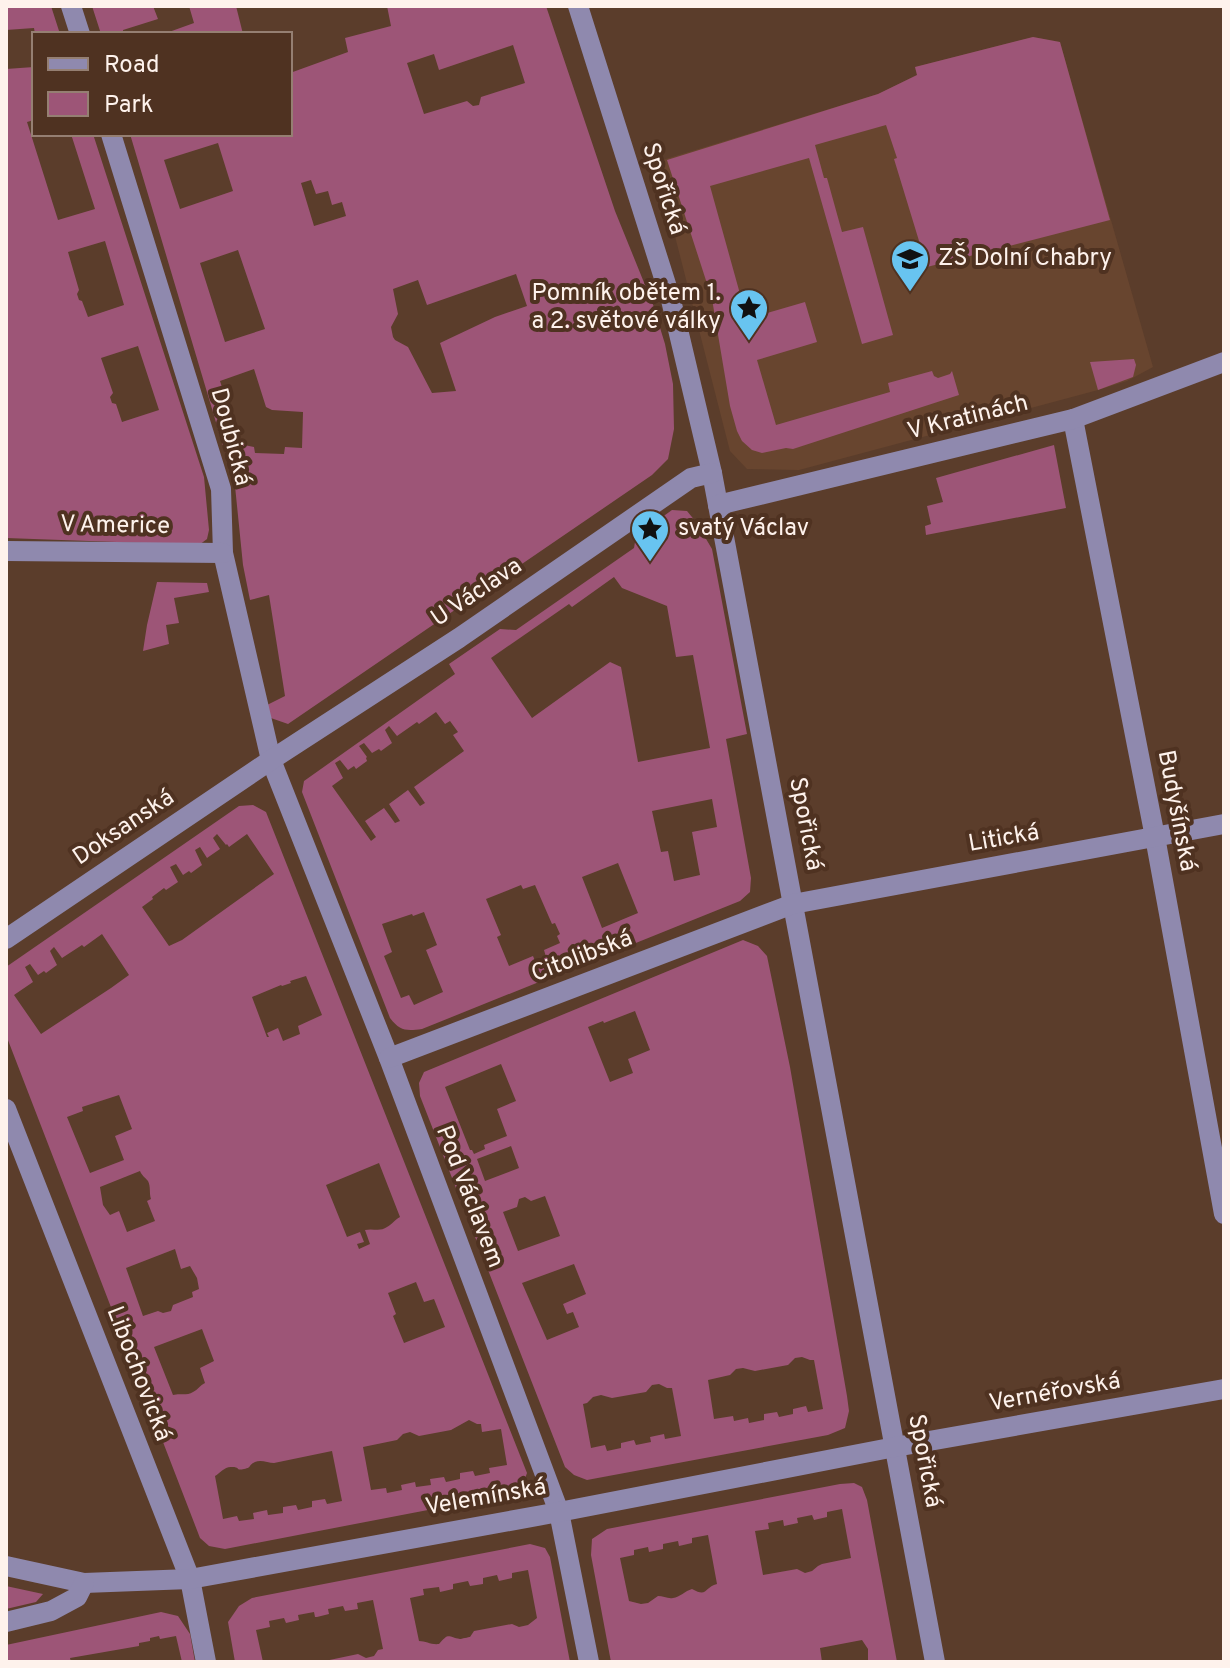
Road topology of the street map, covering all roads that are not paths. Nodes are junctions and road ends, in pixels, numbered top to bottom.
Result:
1 (71, 6) edge
2 (578, 6) edge
3 (79, 32) edge
4 (112, 136) edge
5 (1224, 362) edge
6 (1073, 419) junction
7 (712, 473) junction
8 (718, 505) junction
9 (6, 551) edge
10 (223, 553) junction
11 (271, 760) junction
12 (1224, 824) edge
13 (1155, 837) junction
14 (793, 904) junction
15 (6, 939) edge
16 (389, 1058) junction
17 (6, 1109) edge
18 (1224, 1214) edge
19 (1224, 1389) edge
20 (895, 1447) junction
21 (559, 1512) junction
22 (6, 1566) edge
23 (190, 1579) junction
24 (84, 1583) junction
25 (6, 1622) edge
26 (206, 1662) edge
27 (589, 1662) edge
28 (935, 1662) edge

1 - 3 street
2 - 7 street, Spořická
4 - 10 street, Doubická
5 - 6 street, V Kratinách
6 - 8 street, V Kratinách
6 - 13 street, Budyšínská
7 - 8 street, Spořická
7 - 11 street, U Václava
8 - 14 street, Spořická
9 - 10 street, V Americe
10 - 11 street, Doubická
11 - 15 street, Doksanská
11 - 16 street, Pod Václavem
12 - 13 street, Litická
13 - 14 street, Litická
13 - 18 street, Budyšínská
14 - 16 street, Citolibská
14 - 20 street, Spořická
16 - 21 street, Pod Václavem
17 - 23 street, Libochovická
19 - 20 street, Vernéřovská
20 - 21 street, Velemínská
20 - 28 street, Spořická
21 - 23 street, Velemínská
21 - 27 street, Pod Václavem
22 - 24 street, Velemínská
23 - 24 street, Velemínská
23 - 26 street, Libochovická
24 - 25 street

